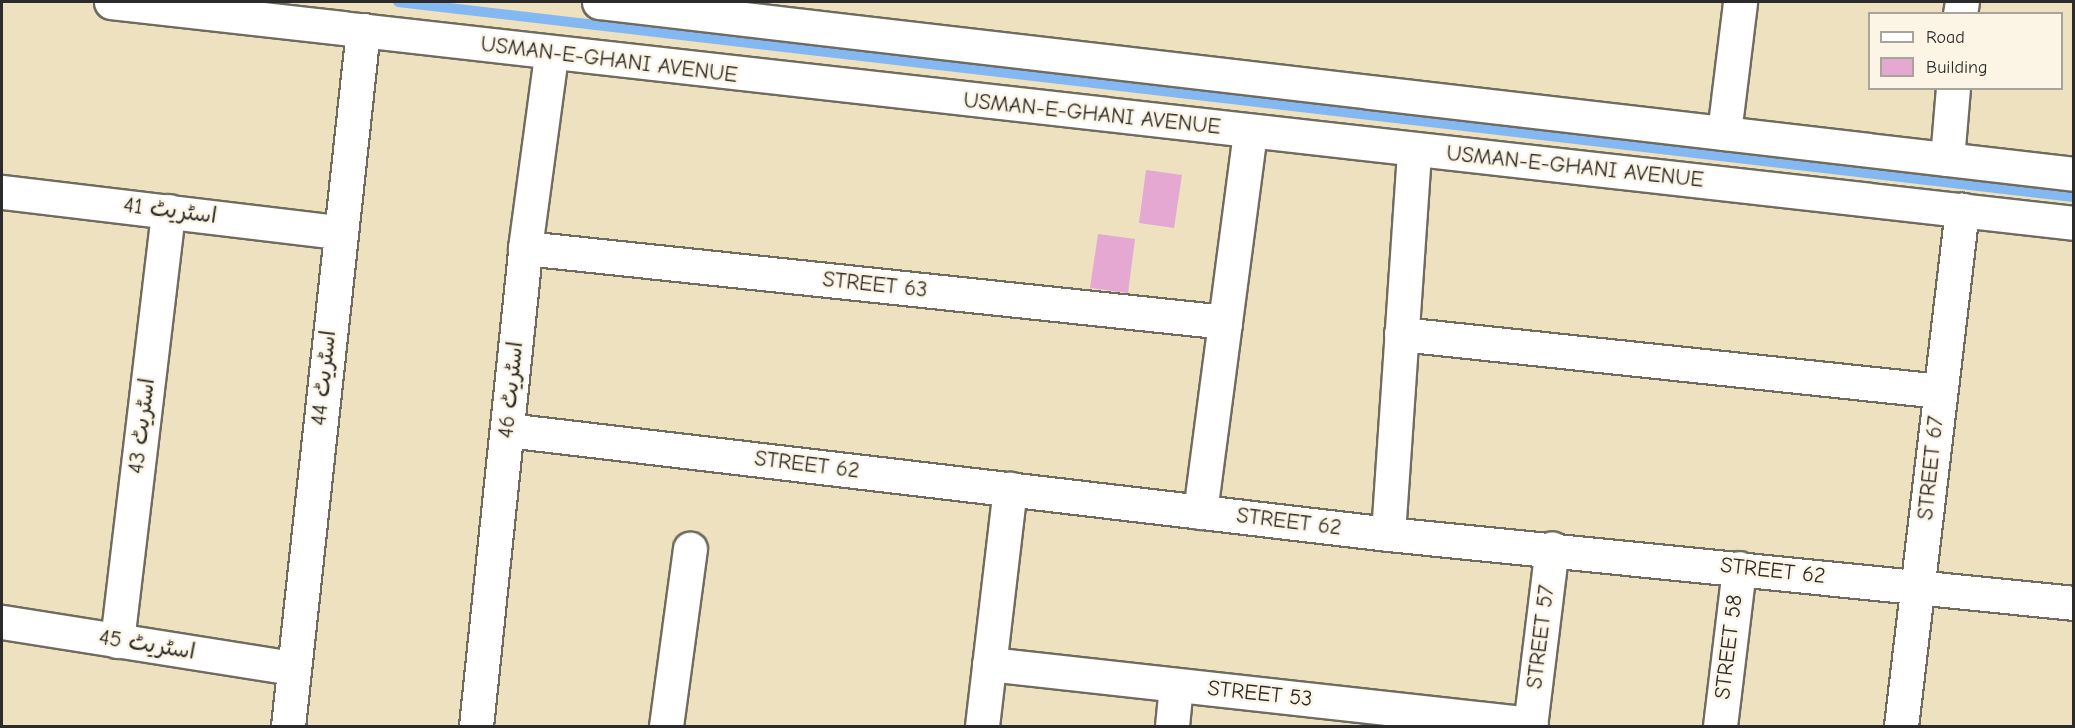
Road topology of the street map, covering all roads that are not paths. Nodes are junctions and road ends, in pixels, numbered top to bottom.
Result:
1 (111, 2) edge
2 (599, 2) edge
3 (1740, 2) edge
4 (683, 6) edge
5 (363, 30) junction
6 (551, 55) junction
7 (1953, 90) edge
8 (1250, 132) junction
9 (1724, 133) junction
10 (1414, 150) junction
11 (1947, 159) junction
12 (2073, 174) edge
13 (2, 192) edge
14 (1962, 210) junction
15 (168, 211) junction
16 (2073, 223) edge
17 (339, 232) junction
18 (525, 248) junction
19 (1225, 322) junction
20 (1401, 334) junction
21 (1940, 392) junction
22 (507, 430) junction
23 (1010, 489) junction
24 (1200, 512) junction
25 (1388, 534) junction
26 (1552, 548) junction
27 (690, 549) dead end
28 (1739, 568) junction
29 (1918, 586) junction
30 (2073, 603) edge
31 (2, 622) edge
32 (117, 641) junction
33 (989, 664) junction
34 (294, 668) junction
35 (1176, 685) junction
36 (1350, 716) edge
37 (1530, 725) edge
38 (288, 726) edge
39 (476, 726) edge
40 (666, 726) edge
41 (982, 726) edge
42 (1172, 726) edge
43 (1720, 726) edge
44 (1901, 726) edge

1 - 5 street, USMAN-E-GHANI AVENUE
2 - 4 street
3 - 9 street
4 - 9 street
5 - 6 street, USMAN-E-GHANI AVENUE
5 - 17 street, اسٹریٹ 44
6 - 8 street, USMAN-E-GHANI AVENUE
6 - 18 street, اسٹریٹ 46
7 - 11 street
8 - 10 street, USMAN-E-GHANI AVENUE
8 - 19 street
9 - 11 street
10 - 14 street, USMAN-E-GHANI AVENUE
10 - 20 street
11 - 12 street
13 - 15 street, اسٹریٹ 41
14 - 16 street, USMAN-E-GHANI AVENUE
14 - 21 street, STREET 67
15 - 17 street, اسٹریٹ 41
15 - 32 street, اسٹریٹ 43
17 - 34 street, اسٹریٹ 44
18 - 19 street, STREET 63
18 - 22 street, اسٹریٹ 46
19 - 24 street
20 - 21 street
20 - 25 street
21 - 29 street, STREET 67
22 - 23 street, STREET 62
22 - 39 street, اسٹریٹ 46
23 - 24 street, STREET 62
23 - 33 street
24 - 25 street, STREET 62
25 - 26 street, STREET 62
26 - 28 street, STREET 62
26 - 37 street, STREET 57
27 - 40 street
28 - 29 street, STREET 62
28 - 43 street, STREET 58
29 - 30 street, STREET 62
29 - 44 street, STREET 67
31 - 32 street, اسٹریٹ 45
32 - 34 street, اسٹریٹ 45
33 - 35 street, STREET 53
33 - 41 street
34 - 38 street, اسٹریٹ 44
35 - 36 street, STREET 53
35 - 42 street
36 - 37 street, STREET 53

